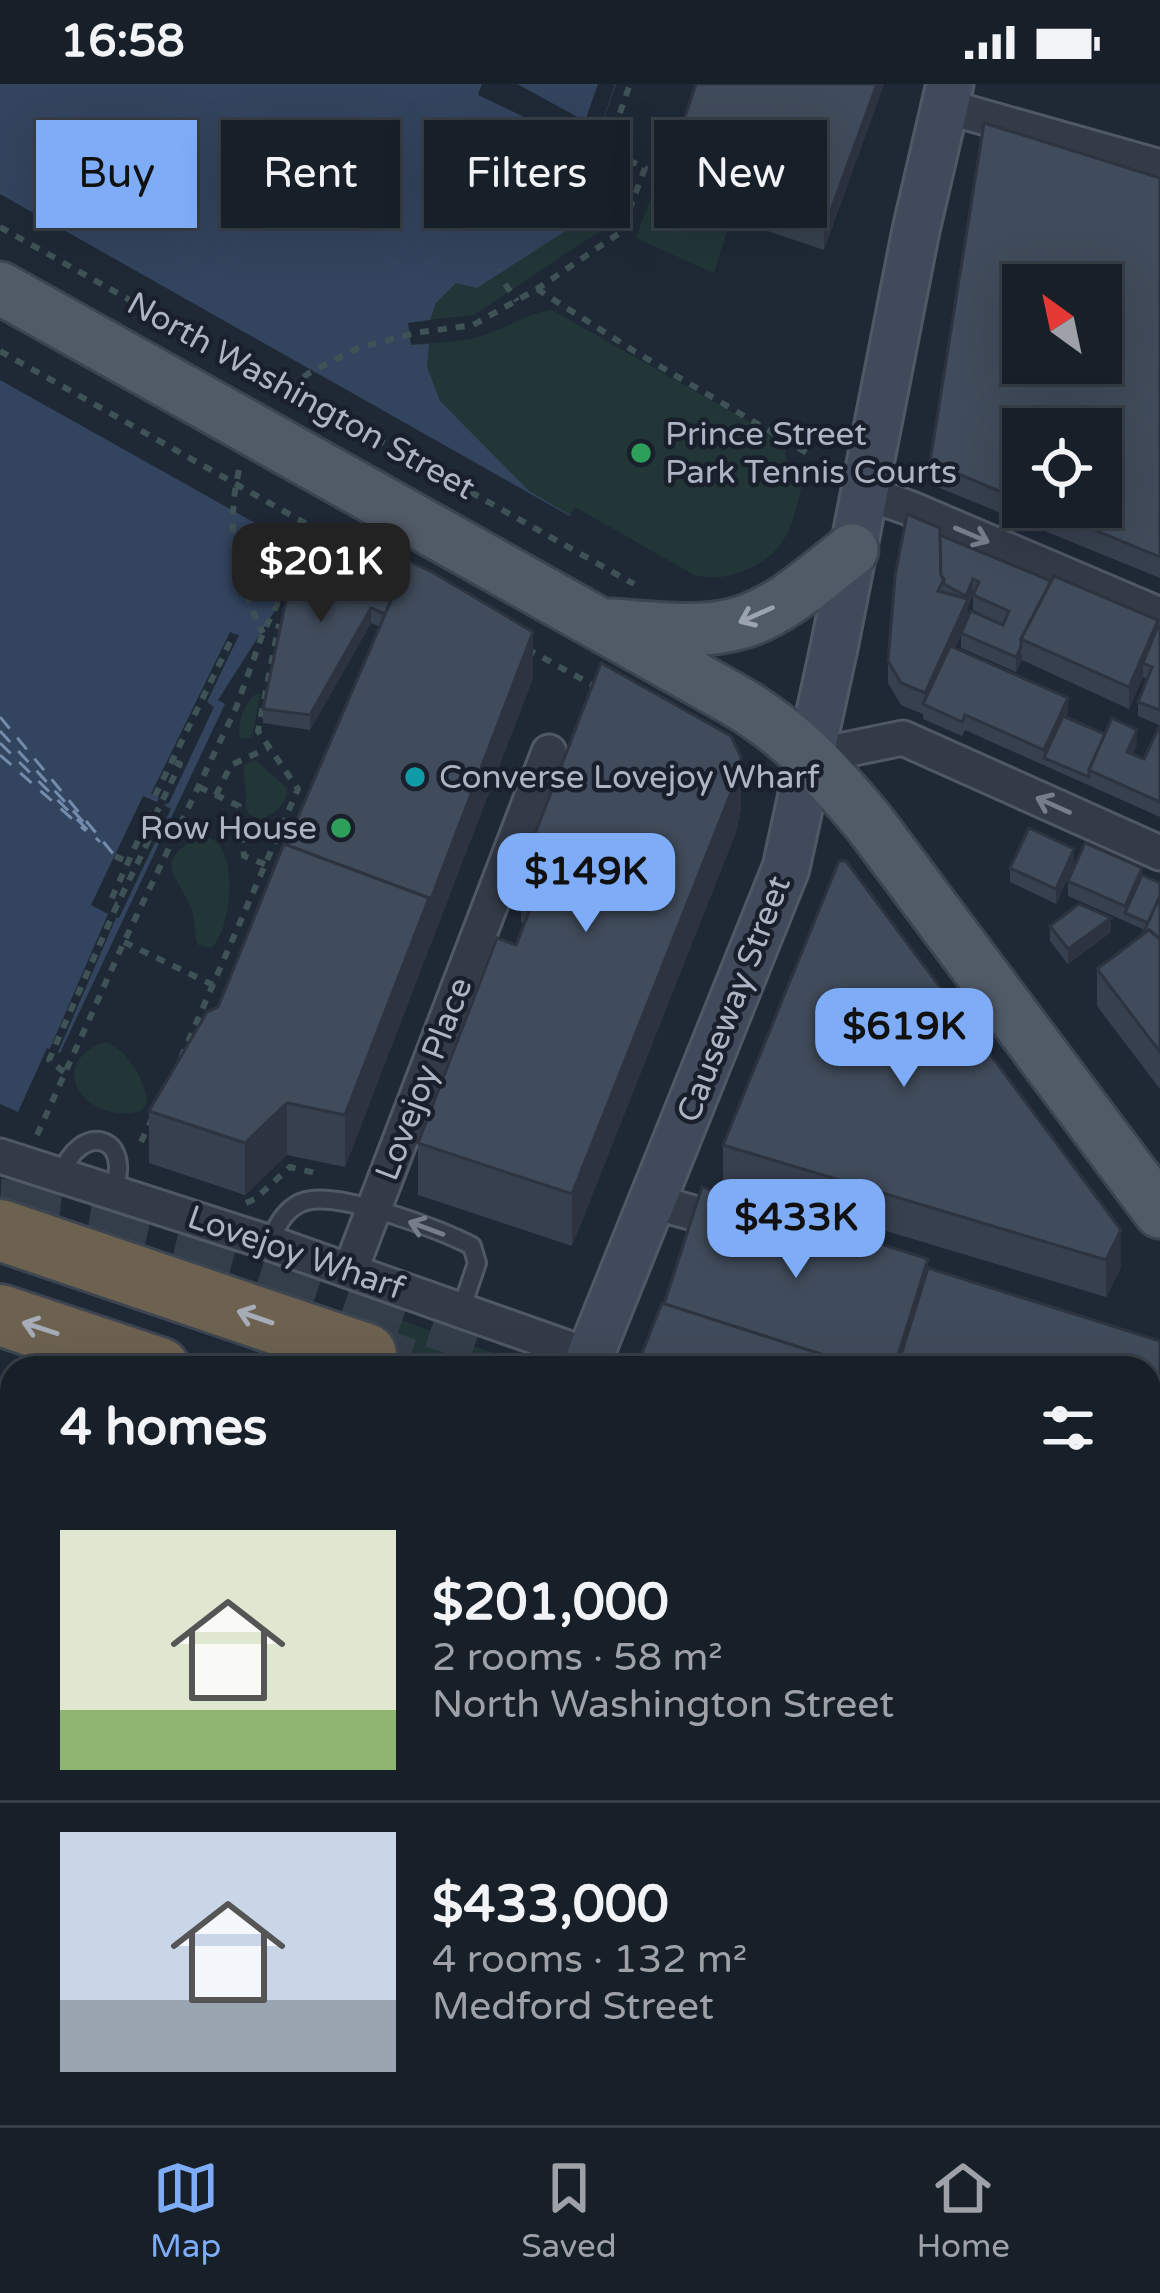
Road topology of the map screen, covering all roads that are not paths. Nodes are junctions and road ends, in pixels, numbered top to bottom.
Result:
1 (947, 95) edge
2 (1160, 167) edge
3 (0, 289) edge
4 (864, 492) junction
5 (852, 550) junction
6 (1160, 615) edge
7 (587, 618) junction
8 (550, 752) dead end
9 (810, 757) junction
10 (1160, 853) edge
11 (0, 1156) edge
12 (62, 1176) junction
13 (113, 1192) junction
14 (654, 1202) junction
15 (374, 1209) junction
16 (1160, 1212) edge
17 (0, 1230) edge
18 (770, 1236) edge
19 (270, 1243) junction
20 (350, 1271) junction
21 (461, 1310) junction
22 (0, 1315) edge
23 (366, 1354) tunnel mouth
24 (123, 1356) edge
25 (573, 1356) edge
26 (590, 1356) edge

1 - 2 street
1 - 4 main road, Causeway Street
3 - 7 main road, North Washington Street
4 - 5 main road, Causeway Street
4 -> 6 street
5 -> 7 main road
5 - 9 main road, Causeway Street
7 - 9 main road, North Washington Street
8 - 15 street, Lovejoy Place
10 -> 9 street
9 - 14 main road, Causeway Street
9 - 16 main road, North Washington Street
11 - 12 street, Lovejoy Wharf
12 - 13 street, Lovejoy Wharf
12 - 13 lane
13 - 19 street, Lovejoy Wharf
14 - 18 street
14 - 26 main road, Causeway Street
15 - 19 lane
15 - 20 street, Lovejoy Place
21 -> 15 lane
23 -> 17 highway
19 - 20 street, Lovejoy Wharf
20 - 21 street, Lovejoy Wharf
21 - 25 street, Lovejoy Wharf
24 -> 22 highway

